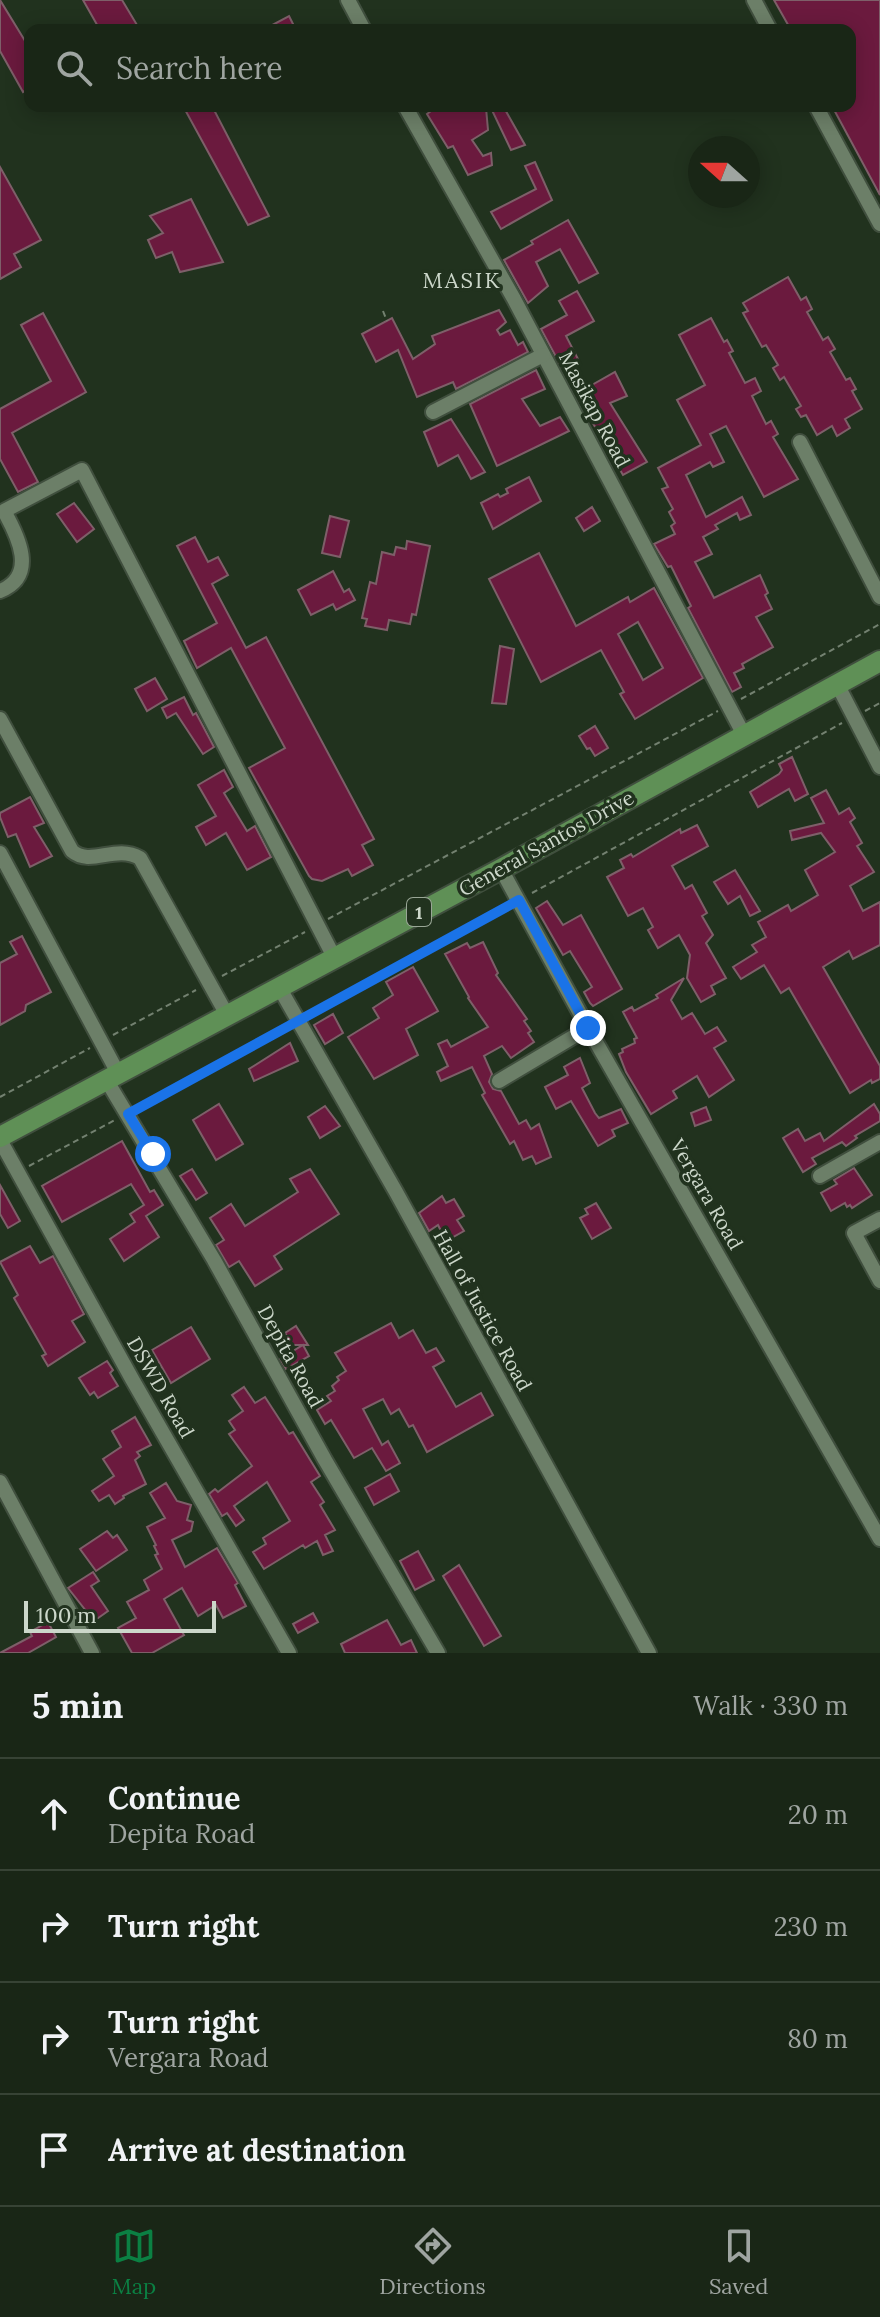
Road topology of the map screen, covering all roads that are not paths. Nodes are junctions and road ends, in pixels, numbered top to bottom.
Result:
1 (348, 0) edge
2 (754, 0) edge
3 (361, 24) edge
4 (767, 24) edge
5 (408, 112) edge
6 (819, 112) edge
7 (880, 224) edge
8 (543, 355) junction
9 (433, 412) dead end
10 (800, 442) dead end
11 (0, 591) edge
12 (880, 597) edge
13 (880, 661) edge
14 (837, 684) junction
15 (0, 719) edge
16 (744, 735) junction
17 (880, 767) edge
18 (0, 853) edge
19 (501, 869) junction
20 (334, 957) junction
21 (279, 987) junction
22 (227, 1015) junction
23 (588, 1028) junction
24 (113, 1078) junction
25 (499, 1081) dead end
26 (0, 1138) edge
27 (880, 1142) edge
28 (820, 1176) dead end
29 (880, 1219) edge
30 (880, 1281) edge
31 (0, 1482) edge
32 (880, 1539) edge
33 (92, 1653) edge
34 (289, 1653) edge
35 (438, 1653) edge
36 (649, 1653) edge

1 - 3 street
2 - 4 street
5 - 8 street, Masikap Road
6 - 7 street
8 - 9 street
8 - 16 street, Masikap Road
10 - 12 street
11 - 20 street
13 - 14 highway, General Santos Drive / 1
14 - 16 highway, General Santos Drive / 1
14 - 17 street
15 - 22 street
16 - 19 highway, General Santos Drive / 1
18 - 24 street, Depita Road
19 - 20 highway, General Santos Drive / 1
19 - 23 street, Vergara Road
20 - 21 highway, General Santos Drive / 1
21 - 22 highway, General Santos Drive / 1
21 - 36 street, Hall of Justice Road
22 - 24 highway, General Santos Drive / 1
23 - 25 street
23 - 32 street, Vergara Road
24 - 26 highway, General Santos Drive / 1
24 - 35 street, Depita Road
26 - 34 street, DSWD Road
27 - 28 street
29 - 30 street
31 - 33 street

